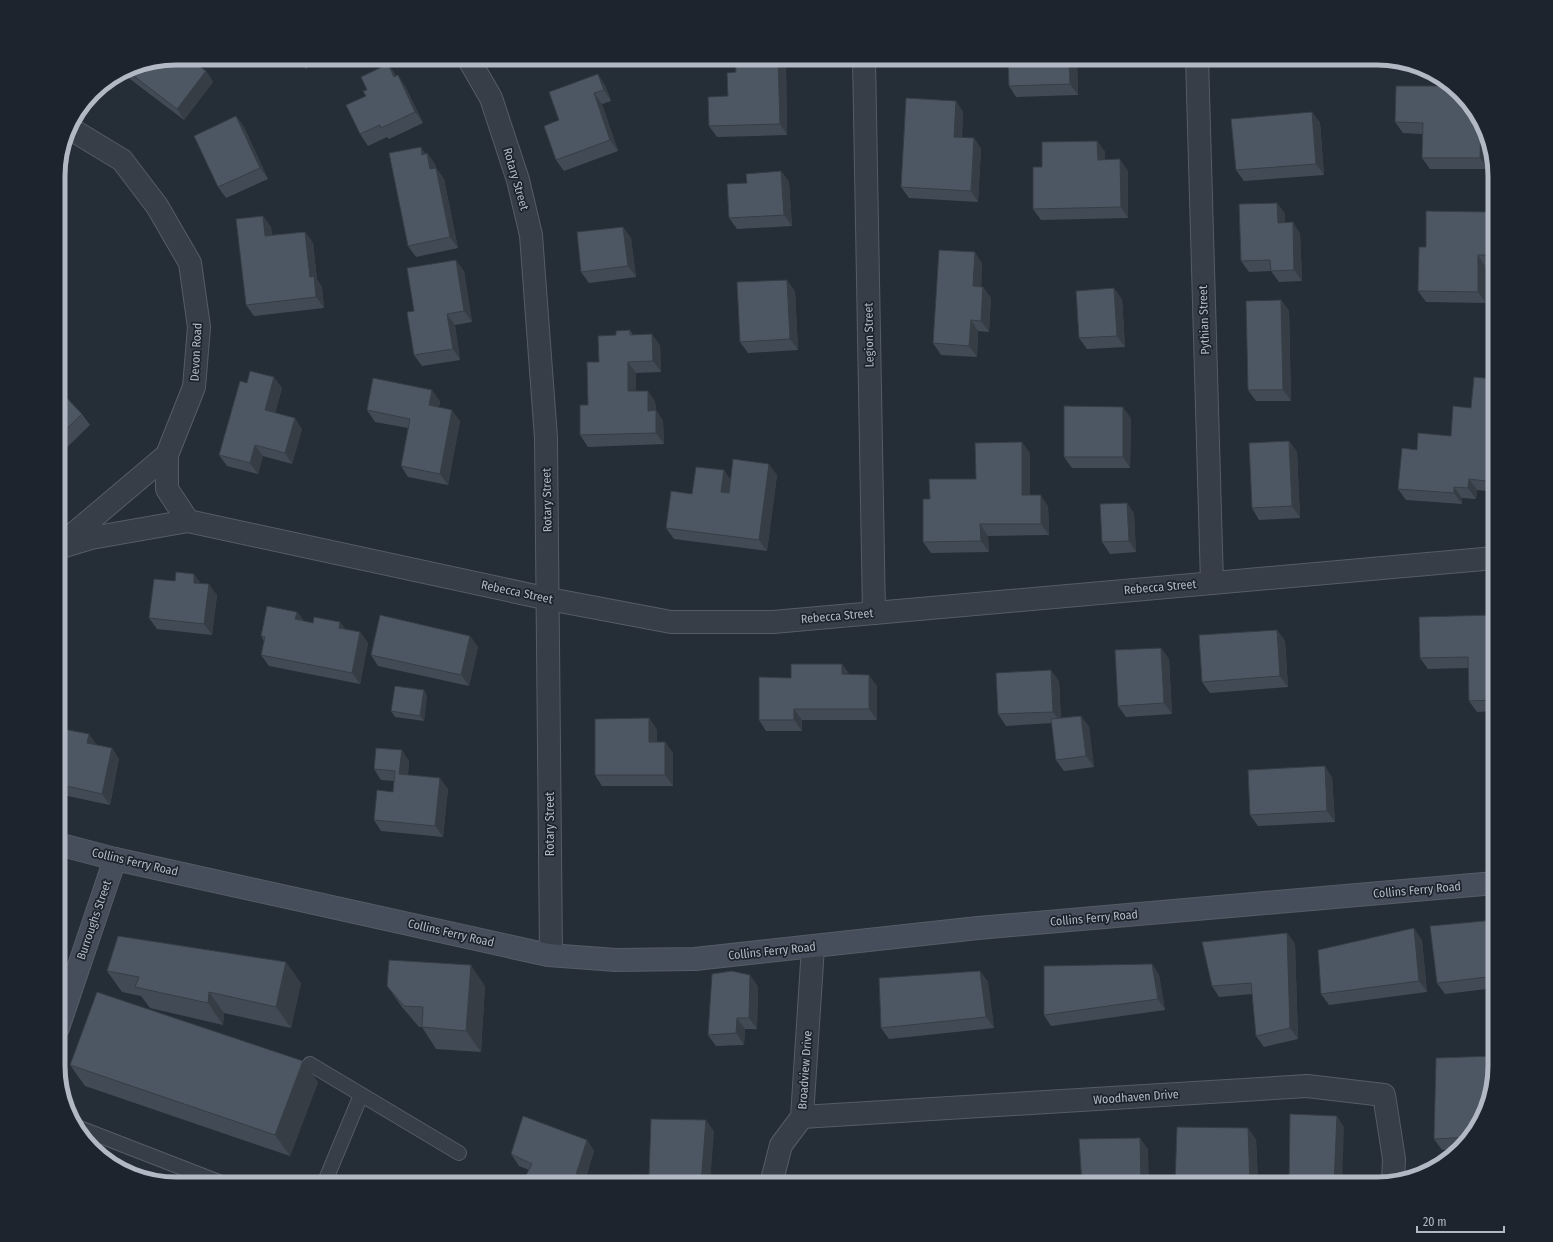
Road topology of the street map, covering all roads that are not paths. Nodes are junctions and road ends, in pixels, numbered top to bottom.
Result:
1 (472, 65) edge
2 (864, 65) edge
3 (1197, 65) edge
4 (74, 131) edge
5 (167, 455) junction
6 (188, 521) junction
7 (65, 542) edge
8 (65, 546) edge
9 (1488, 559) edge
10 (1212, 583) junction
11 (549, 598) junction
12 (874, 613) junction
13 (65, 846) edge
14 (115, 859) junction
15 (1488, 884) edge
16 (813, 947) junction
17 (551, 955) junction
18 (65, 1007) edge
19 (310, 1064) dead end
20 (361, 1095) junction
21 (802, 1117) junction
22 (86, 1130) edge
23 (459, 1153) dead end
24 (1393, 1176) edge
25 (206, 1177) edge
26 (327, 1177) edge
27 (773, 1177) edge

1 - 11 street, Rotary Street
2 - 12 street, Legion Street
3 - 10 street, Pythian Street
4 - 5 street, Devon Road
5 - 6 street
5 - 7 street, Devon Road
6 - 8 street
6 - 11 street, Rebecca Street
9 - 10 street, Rebecca Street
10 - 12 street, Rebecca Street
11 - 12 street, Rebecca Street
11 - 17 street, Rotary Street
13 - 14 street, Collins Ferry Road
14 - 17 street, Collins Ferry Road
14 - 18 street, Burroughs Street
15 - 16 street, Collins Ferry Road
16 - 17 street, Collins Ferry Road
16 - 21 street, Broadview Drive
19 - 20 lane
20 - 23 lane
20 - 26 lane
21 - 24 street, Woodhaven Drive
21 - 27 street, Broadview Drive
22 - 25 lane

